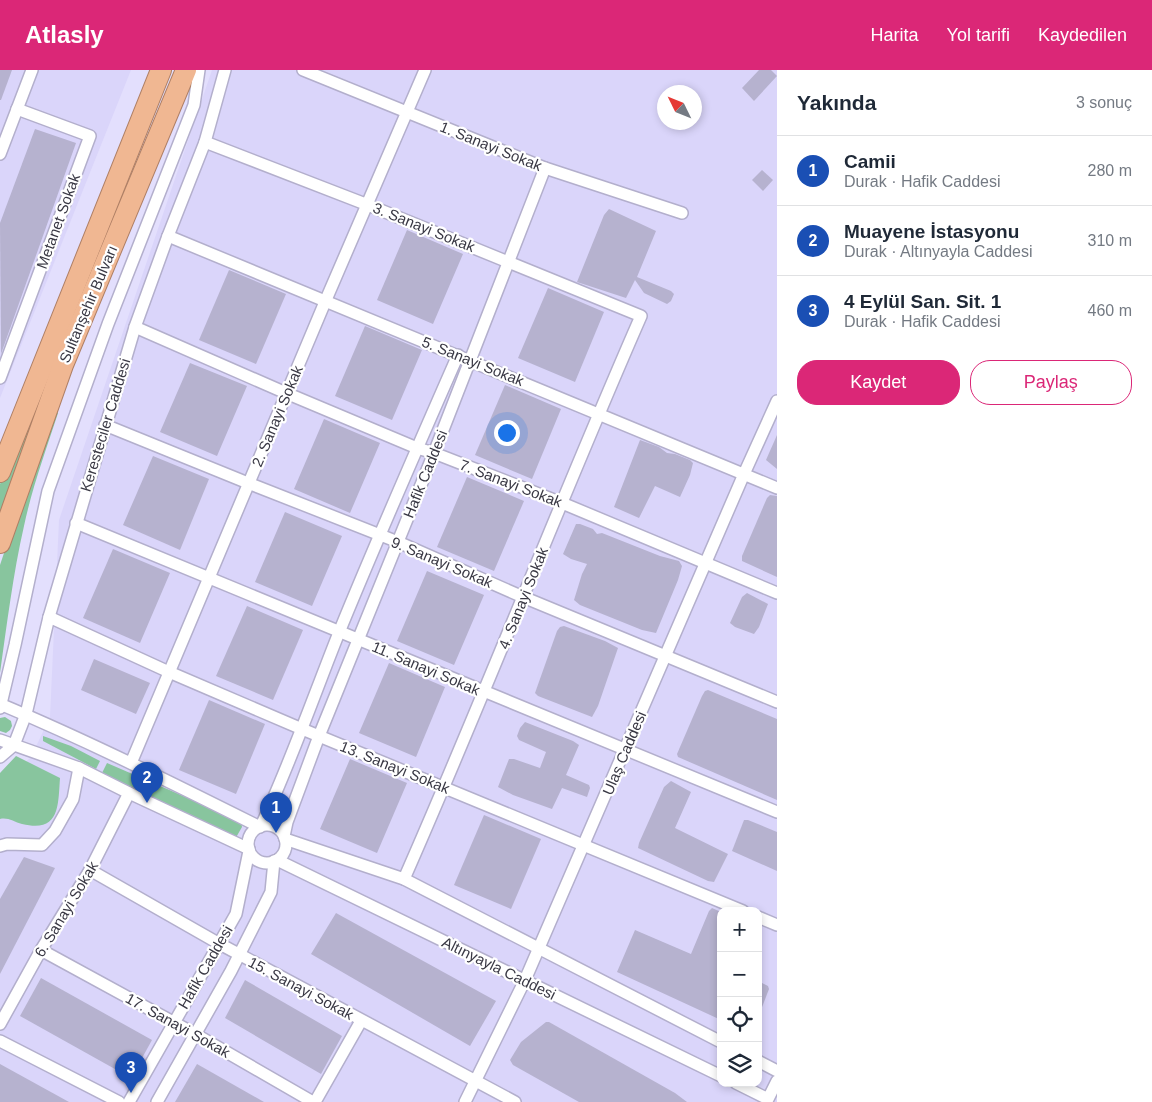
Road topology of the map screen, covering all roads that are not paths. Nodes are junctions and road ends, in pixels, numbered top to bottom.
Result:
1 (32, 70) edge
2 (161, 70) edge
3 (186, 70) edge
4 (199, 70) edge
5 (225, 70) edge
6 (303, 70) edge
7 (425, 70) edge
8 (17, 109) junction
9 (407, 112) junction
10 (205, 142) junction
11 (0, 154) edge
12 (545, 168) junction
13 (368, 205) junction
14 (682, 213) dead end
15 (168, 236) junction
16 (508, 261) junction
17 (325, 302) junction
18 (641, 316) joint
19 (135, 327) junction
20 (458, 355) junction
21 (470, 360) junction
22 (0, 378) edge
23 (286, 393) junction
24 (777, 401) edge
25 (598, 414) junction
26 (106, 425) junction
27 (6, 441) edge
28 (417, 448) junction
29 (434, 453) junction
30 (0, 472) edge
31 (744, 474) junction
32 (248, 484) junction
33 (777, 488) edge
34 (562, 503) junction
35 (76, 523) junction
36 (380, 535) junction
37 (0, 542) edge
38 (398, 542) junction
39 (705, 564) junction
40 (208, 578) junction
41 (777, 594) edge
42 (523, 597) junction
43 (49, 616) junction
44 (340, 631) junction
45 (358, 640) junction
46 (666, 655) junction
47 (169, 672) junction
48 (484, 692) junction
49 (777, 702) edge
50 (0, 705) edge
51 (26, 714) junction
52 (302, 730) junction
53 (319, 736) junction
54 (0, 740) edge
55 (14, 745) junction
56 (625, 750) junction
57 (0, 757) edge
58 (131, 763) junction
59 (79, 768) junction
60 (445, 787) junction
61 (130, 793) junction
62 (777, 812) edge
63 (261, 826) junction
64 (284, 837) junction
65 (584, 845) junction
66 (0, 846) edge
67 (249, 850) junction
68 (276, 860) junction
69 (90, 870) junction
70 (404, 879) junction
71 (733, 907) edge
72 (762, 919) edge
73 (777, 925) edge
74 (218, 943) junction
75 (538, 948) junction
76 (41, 950) junction
77 (239, 955) junction
78 (525, 980) junction
79 (361, 1021) junction
80 (174, 1022) junction
81 (0, 1024) edge
82 (196, 1034) junction
83 (717, 1040) edge
84 (0, 1041) edge
85 (762, 1063) edge
86 (777, 1071) edge
87 (717, 1074) edge
88 (476, 1081) junction
89 (777, 1082) edge
90 (744, 1087) edge
91 (119, 1102) edge
92 (129, 1102) edge
93 (157, 1102) edge
94 (314, 1102) edge
95 (465, 1102) edge
96 (515, 1102) edge

1 - 8 street
2 - 27 highway, Sultanşehir Bulvarı
3 - 37 highway, Sultanşehir Bulvarı
4 - 50 street
5 - 10 street, Keresteciler Caddesi
6 - 9 street, 1. Sanayi Sokak
7 - 9 street, 2. Sanayi Sokak
8 - 11 street
8 - 22 street, Metanet Sokak
9 - 12 street, 1. Sanayi Sokak
9 - 13 street, 2. Sanayi Sokak
10 - 13 street, 3. Sanayi Sokak
10 - 15 street, Keresteciler Caddesi
12 - 14 street, 1. Sanayi Sokak
12 - 16 street, Hafik Caddesi
13 - 16 street, 3. Sanayi Sokak
13 - 17 street, 2. Sanayi Sokak
15 - 17 street, 5. Sanayi Sokak
15 - 19 street, Keresteciler Caddesi
16 - 18 street, 3. Sanayi Sokak
16 - 21 street, Hafik Caddesi
17 - 20 street, 5. Sanayi Sokak
17 - 23 street, 2. Sanayi Sokak
18 - 25 street, 4. Sanayi Sokak
19 - 23 street, 7. Sanayi Sokak
19 - 26 street, Keresteciler Caddesi
20 - 21 street, 5. Sanayi Sokak
20 - 28 street, Hafik Caddesi
21 - 25 street, 5. Sanayi Sokak
21 - 29 street, Hafik Caddesi
23 - 28 street, 7. Sanayi Sokak
23 - 32 street, 2. Sanayi Sokak
24 - 31 street, Ulaş Caddesi
25 - 31 street, 5. Sanayi Sokak
25 - 34 street, 4. Sanayi Sokak
26 - 32 street, 9. Sanayi Sokak
26 - 35 street, Keresteciler Caddesi
27 - 30 highway, Sultanşehir Bulvarı
28 - 29 street, 7. Sanayi Sokak
28 - 36 street, Hafik Caddesi
29 - 34 street, 7. Sanayi Sokak
29 - 38 street, Hafik Caddesi
31 - 33 street, 5. Sanayi Sokak
31 - 39 street, Ulaş Caddesi
32 - 36 street, 9. Sanayi Sokak
32 - 40 street, 2. Sanayi Sokak
34 - 39 street, 7. Sanayi Sokak
34 - 42 street, 4. Sanayi Sokak
35 - 40 street, 11. Sanayi Sokak
35 - 43 street, Keresteciler Caddesi
36 - 38 street, 9. Sanayi Sokak
36 - 44 street, Hafik Caddesi
38 - 42 street, 9. Sanayi Sokak
38 - 45 street, Hafik Caddesi
39 - 41 street, 7. Sanayi Sokak
39 - 46 street, Ulaş Caddesi
40 - 44 street, 11. Sanayi Sokak
40 - 47 street, 2. Sanayi Sokak
42 - 46 street, 9. Sanayi Sokak
42 - 48 street, 4. Sanayi Sokak
43 - 47 street, 13. Sanayi Sokak
43 - 51 street, Keresteciler Caddesi
44 - 45 street, 11. Sanayi Sokak
44 - 52 street, Hafik Caddesi
45 - 48 street, 11. Sanayi Sokak
45 - 53 street, Hafik Caddesi
46 - 49 street, 9. Sanayi Sokak
46 - 56 street, Ulaş Caddesi
47 - 52 street, 13. Sanayi Sokak
47 - 58 street, 2. Sanayi Sokak
48 - 56 street, 11. Sanayi Sokak
48 - 60 street, 4. Sanayi Sokak
50 - 51 street
51 - 55 street, Keresteciler Caddesi
51 - 58 street
52 - 53 street, 13. Sanayi Sokak
52 - 63 street, Hafik Caddesi
53 - 60 street, 13. Sanayi Sokak
53 - 64 street, Hafik Caddesi
54 - 55 street
55 - 57 street
55 - 59 street
56 - 62 street, 11. Sanayi Sokak
56 - 65 street, Ulaş Caddesi
58 - 63 street
59 - 61 street
59 - 66 street
60 - 65 street, 13. Sanayi Sokak
60 - 70 street, 4. Sanayi Sokak
61 - 67 street
61 - 69 street, 6. Sanayi Sokak
63 - 64 street
63 - 67 street
64 - 68 street
64 - 70 street
65 - 71 street, 13. Sanayi Sokak
65 - 75 street, Ulaş Caddesi
67 - 68 street
67 - 74 street, Hafik Caddesi
68 - 77 street, Hafik Caddesi
68 - 78 street, Altınyayla Caddesi
69 - 74 street, 15. Sanayi Sokak
69 - 76 street, 6. Sanayi Sokak
70 - 75 street
72 - 73 street
74 - 77 street, 15. Sanayi Sokak
74 - 80 street, Hafik Caddesi
75 - 78 street, Ulaş Caddesi
75 - 83 street
76 - 80 street, 17. Sanayi Sokak
76 - 81 street, 6. Sanayi Sokak
77 - 79 street, 15. Sanayi Sokak
77 - 82 street, Hafik Caddesi
78 - 87 street, Altınyayla Caddesi
78 - 88 street, Ulaş Caddesi
79 - 88 street, 15. Sanayi Sokak
79 - 94 street
80 - 82 street, 17. Sanayi Sokak
80 - 92 street, Hafik Caddesi
82 - 93 street, Hafik Caddesi
82 - 94 street, 17. Sanayi Sokak
84 - 91 street
85 - 86 street
88 - 95 street, Ulaş Caddesi
88 - 96 street, 15. Sanayi Sokak
89 - 90 street

